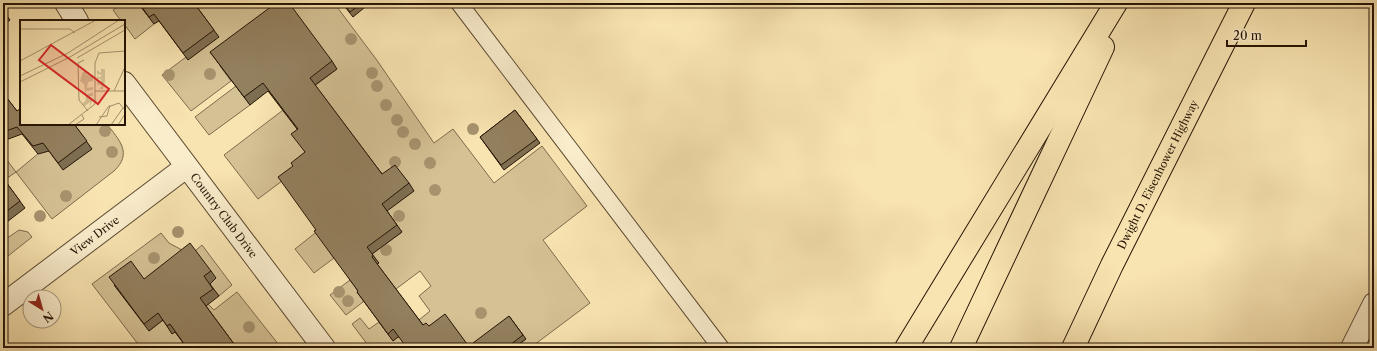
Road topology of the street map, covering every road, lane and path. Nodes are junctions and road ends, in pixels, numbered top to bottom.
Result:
1 (66, 3) edge
2 (459, 3) edge
3 (1116, 3) edge
4 (1124, 3) edge
5 (1244, 3) edge
6 (76, 20) edge
7 (125, 84) edge
8 (186, 167) junction
9 (1374, 304) edge
10 (3, 305) edge
11 (324, 348) edge
12 (722, 348) edge
13 (906, 348) edge
14 (961, 348) edge
15 (1073, 348) edge
16 (1352, 348) edge

1 - 6 street
2 - 12 lane
3 - 13 highway
4 - 14 highway
5 - 15 highway, Dwight D. Eisenhower Highway
7 - 8 street, Country Club Drive
8 - 10 street, View Drive
8 - 11 street, Country Club Drive
9 - 16 street

